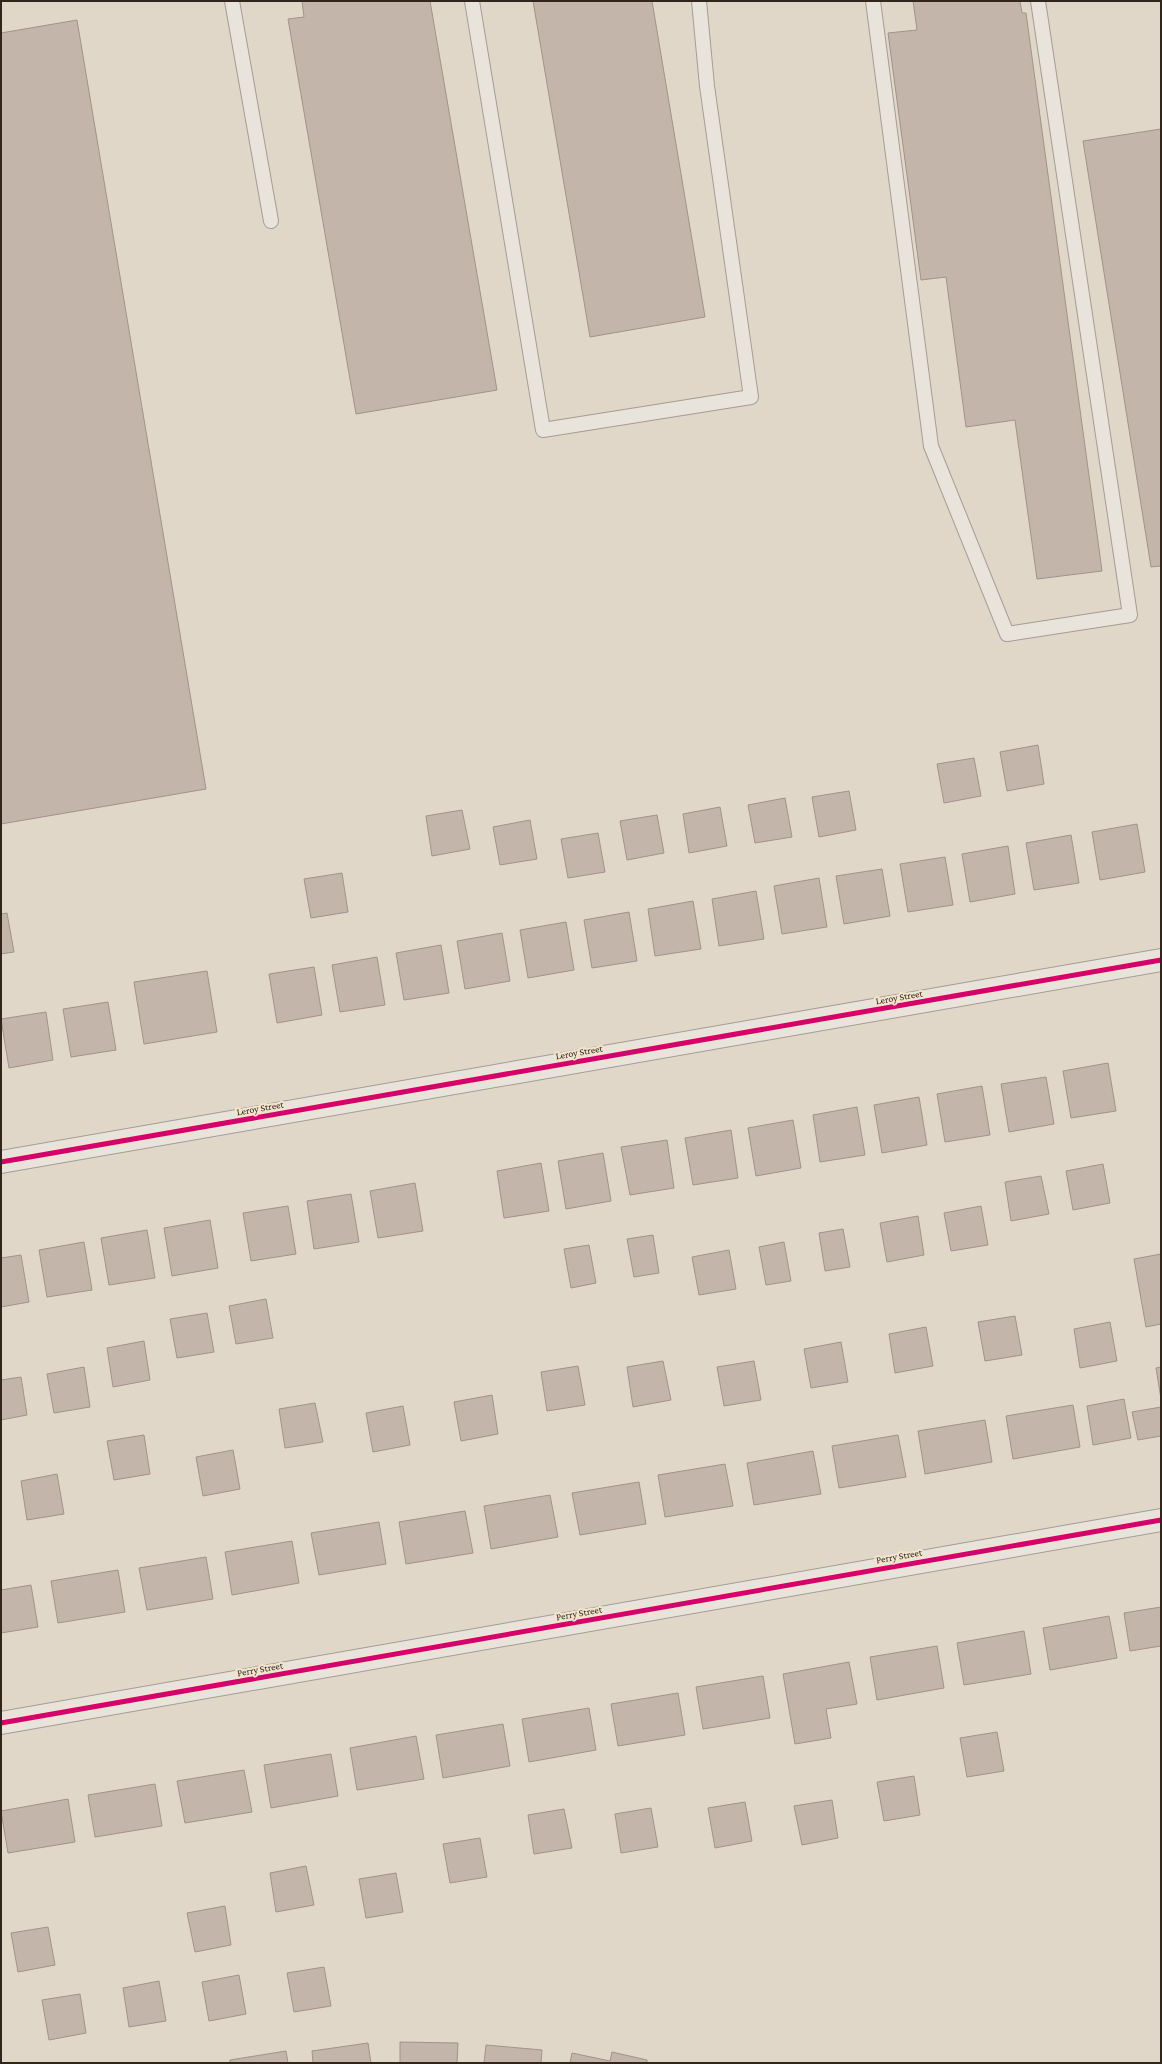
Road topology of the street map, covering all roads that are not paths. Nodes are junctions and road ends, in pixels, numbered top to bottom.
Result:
1 (232, 1) edge
2 (472, 1) edge
3 (699, 1) edge
4 (873, 1) edge
5 (1038, 1) edge
6 (271, 220) dead end
7 (1161, 960) edge
8 (1, 1162) edge
9 (1161, 1520) edge
10 (1, 1723) edge

1 - 6 lane
2 - 3 lane
4 - 5 lane
7 - 8 street, Leroy Street
9 - 10 street, Perry Street

